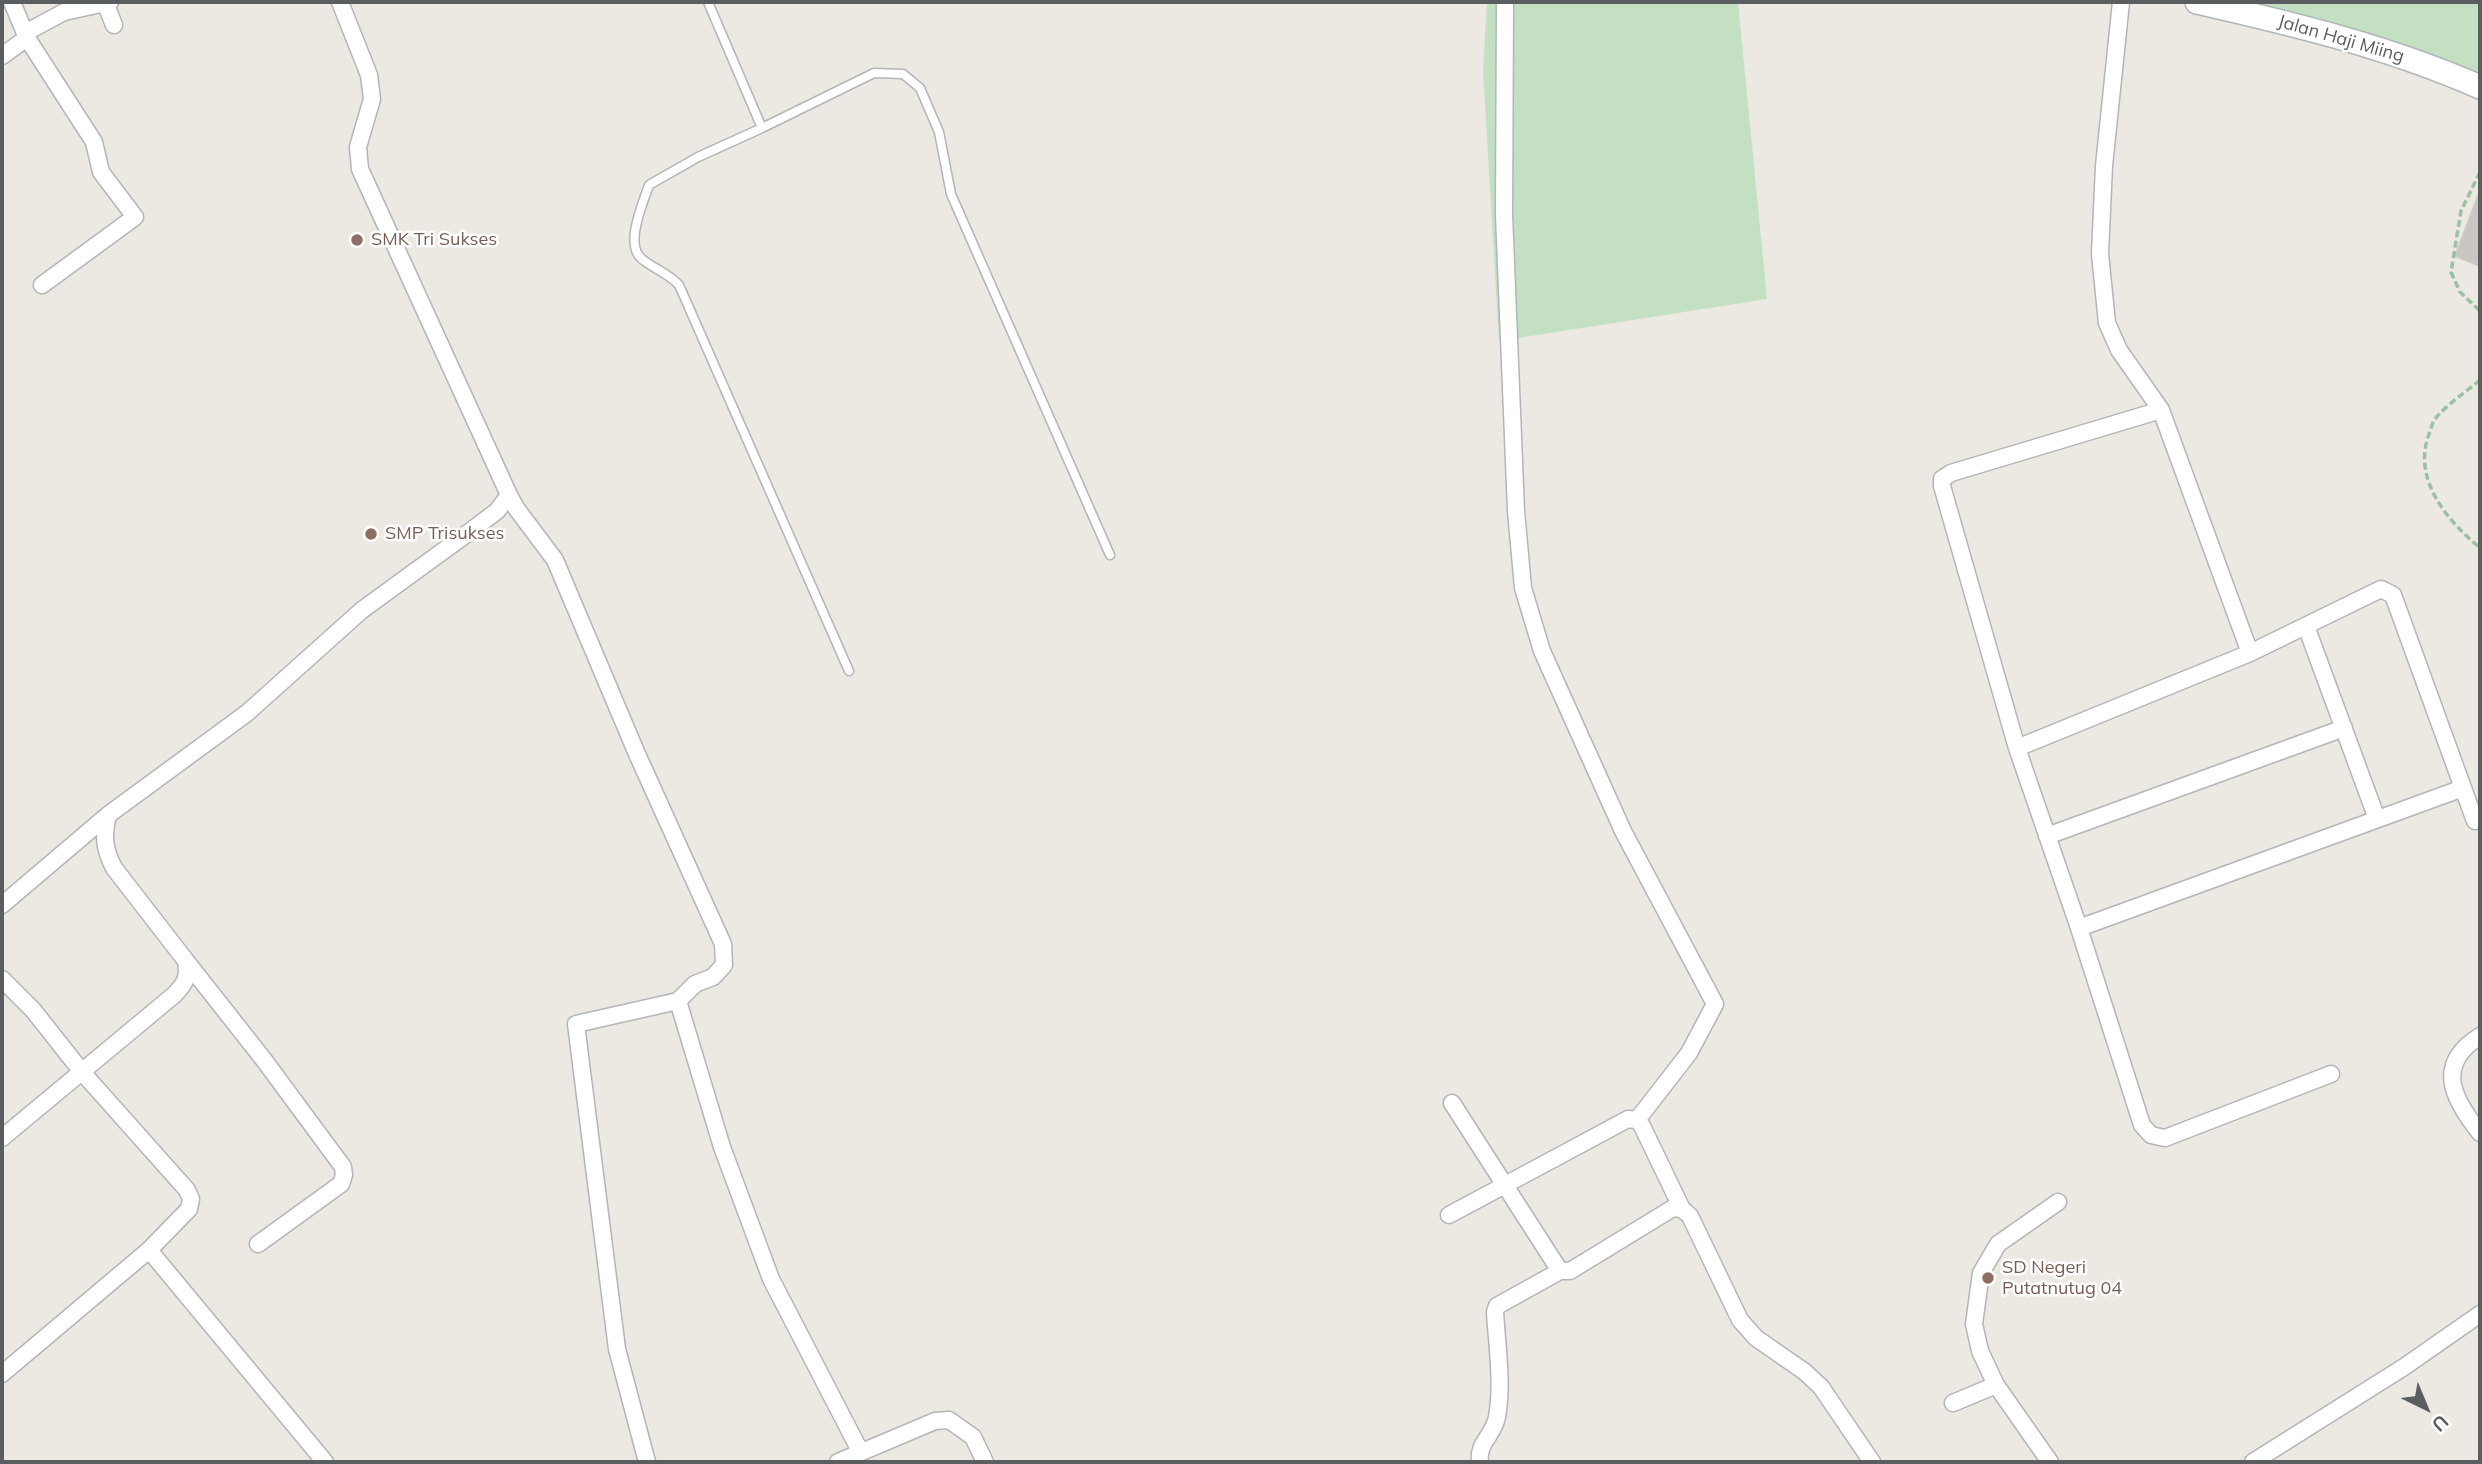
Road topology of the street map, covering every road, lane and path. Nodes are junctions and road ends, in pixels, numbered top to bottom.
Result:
1 (12, 2) edge
2 (107, 2) edge
3 (340, 2) edge
4 (708, 2) edge
5 (1505, 2) edge
6 (2120, 2) edge
7 (2197, 2) edge
8 (114, 26) dead end
9 (26, 36) junction
10 (2, 56) edge
11 (2480, 86) edge
12 (762, 128) junction
13 (2480, 172) edge
14 (42, 285) dead end
15 (2480, 311) edge
16 (2480, 380) edge
17 (2161, 410) junction
18 (509, 495) junction
19 (2480, 548) edge
20 (1110, 555) dead end
21 (2306, 626) junction
22 (2250, 653) junction
23 (849, 671) dead end
24 (2344, 728) junction
25 (2017, 748) junction
26 (2463, 788) junction
27 (108, 815) junction
28 (2377, 819) junction
29 (2475, 821) dead end
30 (2047, 836) junction
31 (2, 905) edge
32 (2079, 928) junction
33 (186, 961) junction
34 (2, 979) edge
35 (678, 1001) junction
36 (2480, 1035) edge
37 (82, 1072) junction
38 (2331, 1074) dead end
39 (1452, 1103) dead end
40 (1637, 1120) junction
41 (2480, 1133) edge
42 (2, 1138) edge
43 (1505, 1187) junction
44 (2058, 1202) dead end
45 (1682, 1209) junction
46 (1449, 1215) dead end
47 (258, 1244) dead end
48 (149, 1250) junction
49 (1560, 1271) junction
50 (2480, 1314) edge
51 (2, 1374) edge
52 (1996, 1385) junction
53 (1953, 1403) dead end
54 (864, 1451) junction
55 (325, 1462) edge
56 (647, 1462) edge
57 (838, 1462) edge
58 (985, 1462) edge
59 (1480, 1462) edge
60 (1872, 1462) edge
61 (2050, 1462) edge
62 (2253, 1462) edge

1 - 9 street
2 - 8 street
2 - 9 street
3 - 18 street
4 - 12 lane
5 - 40 street
6 - 17 street
7 - 11 main road, Jalan Haji Miing
9 - 10 street
9 - 14 street
12 - 20 lane
12 - 23 lane
13 - 15 path
16 - 19 path
17 - 22 street
17 - 25 street
18 - 27 street
18 - 35 street
21 - 22 street
21 - 24 street
21 - 26 street
22 - 25 street
24 - 28 street
24 - 30 street
25 - 30 street
26 - 28 street
26 - 29 street
27 - 31 street
27 - 33 street
28 - 32 street
30 - 32 street
32 - 38 street
33 - 37 street
33 - 47 street
34 - 37 street
35 - 54 street
35 - 56 street
36 - 41 street
37 - 42 street
37 - 48 street
39 - 43 street
40 - 43 street
40 - 45 street
43 - 46 street
43 - 49 street
44 - 52 street
45 - 49 street
45 - 60 street
48 - 51 street
48 - 55 street
49 - 59 street
50 - 62 street
52 - 53 street
52 - 61 street
54 - 57 street
54 - 58 street

